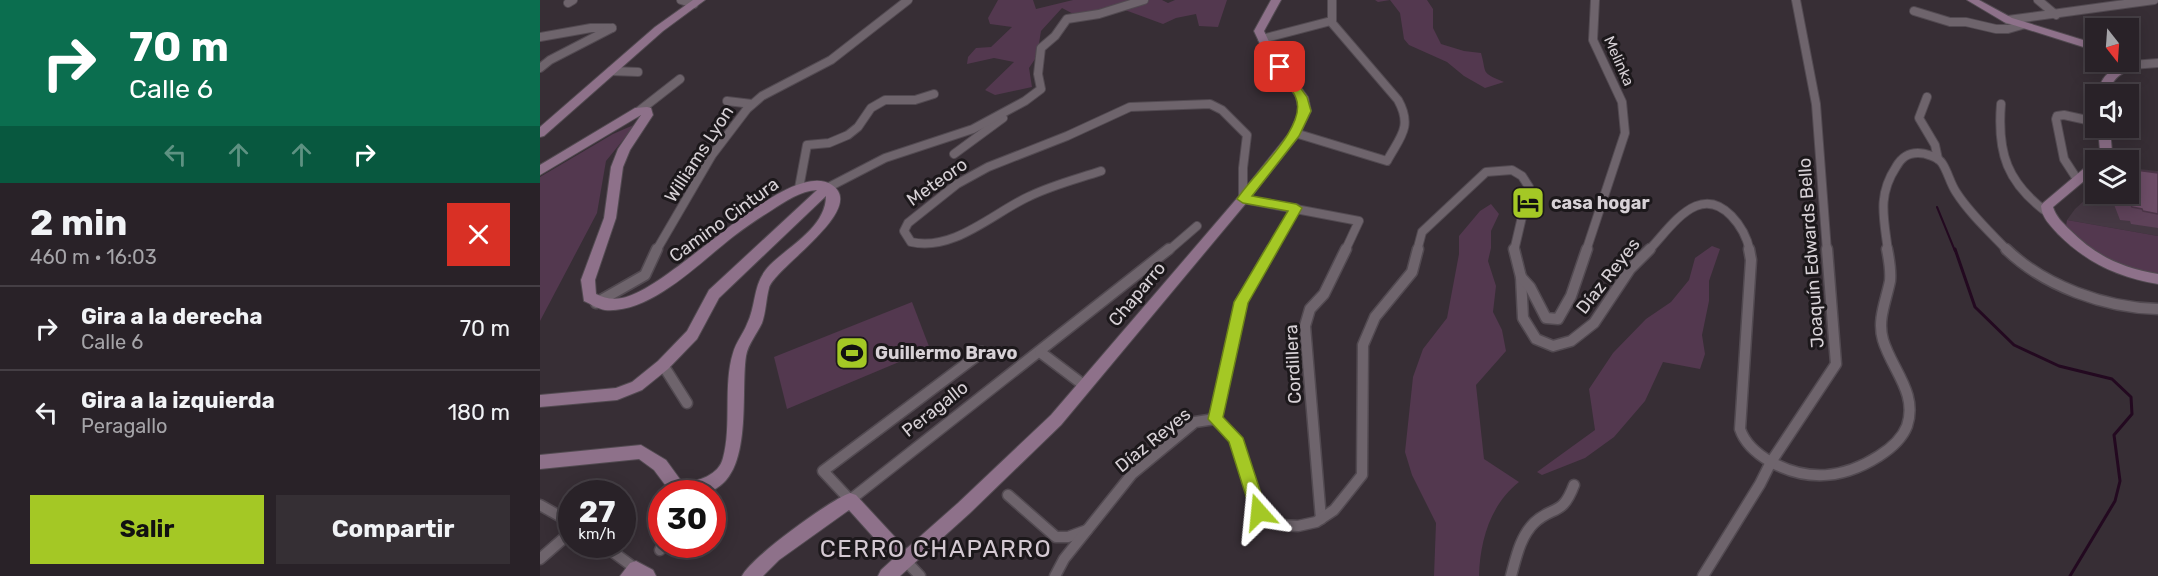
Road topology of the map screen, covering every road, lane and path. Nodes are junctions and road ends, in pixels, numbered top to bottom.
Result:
1 (681, 0) edge
2 (908, 0) edge
3 (1144, 0) edge
4 (1276, 0) edge
5 (1332, 0) edge
6 (1595, 0) edge
7 (1796, 0) edge
8 (1972, 0) edge
9 (2038, 0) edge
10 (2153, 1) edge
11 (697, 2) edge
12 (1914, 11) dead end
13 (2056, 15) junction
14 (2008, 20) junction
15 (1331, 21) junction
16 (2022, 25) junction
17 (540, 37) edge
18 (1262, 39) junction
19 (2085, 44) edge
20 (2139, 63) edge
21 (2158, 63) edge
22 (540, 68) edge
23 (611, 71) junction
24 (638, 72) dead end
25 (2117, 72) edge
26 (680, 79) dead end
27 (2105, 84) edge
28 (934, 94) dead end
29 (1927, 97) dead end
30 (727, 101) dead end
31 (752, 104) junction
32 (2001, 104) dead end
33 (1011, 109) junction
34 (639, 111) junction
35 (2085, 120) edge
36 (540, 133) edge
37 (1295, 133) junction
38 (954, 154) dead end
39 (1938, 159) junction
40 (540, 171) edge
41 (1101, 171) dead end
42 (2085, 173) edge
43 (2077, 179) junction
44 (799, 188) junction
45 (827, 188) junction
46 (1243, 199) junction
47 (1296, 208) junction
48 (2048, 213) junction
49 (1197, 226) dead end
50 (1521, 277) junction
51 (2158, 279) edge
52 (596, 303) junction
53 (2158, 309) edge
54 (982, 352) dead end
55 (1040, 352) junction
56 (663, 365) junction
57 (1085, 386) junction
58 (540, 401) edge
59 (687, 403) dead end
60 (1215, 419) junction
61 (540, 462) edge
62 (1771, 462) junction
63 (671, 480) edge
64 (716, 480) edge
65 (1574, 485) dead end
66 (1008, 495) dead end
67 (850, 500) junction
68 (540, 505) edge
69 (558, 515) edge
70 (1321, 519) junction
71 (1087, 530) junction
72 (558, 543) edge
73 (619, 558) edge
74 (540, 559) edge
75 (905, 560) junction
76 (638, 574) edge
77 (751, 576) edge
78 (887, 576) edge
79 (920, 576) edge
80 (1054, 576) edge
81 (1511, 576) edge
82 (1703, 576) edge

1 - 11 street
2 - 31 street, Williams Lyon
3 - 33 street
4 - 18 street
5 - 15 street
6 - 50 street, Melinka
7 - 62 street, Joaquín Edwards Bello
8 - 14 street
9 - 13 street
10 - 13 street
11 - 23 street
12 - 16 street
13 - 14 street
14 - 16 street
15 - 18 street
15 - 37 street
16 - 19 street
17 - 22 street
18 - 37 street, Chaparro
20 - 21 street
23 - 24 street
23 - 36 street
25 - 27 street
26 - 34 street
28 - 44 street
29 - 39 street
30 - 31 street
31 - 52 street, Williams Lyon
32 - 48 street
33 - 38 street
33 - 45 street
34 - 40 street
34 - 52 street
35 - 43 street
37 - 46 street, Chaparro
39 - 53 street
39 - 62 street, Díaz Reyes
41 - 46 street, Meteoro
42 - 43 street
43 - 48 street
44 - 45 street, Camino Cintura
44 - 52 street, Camino Cintura
45 - 56 street
45 - 64 street
46 - 47 street
46 - 57 street, Chaparro
47 - 60 street
47 - 70 street, Cordillera
48 - 51 street
49 - 55 street, Peragallo
50 - 62 street, Díaz Reyes
50 - 70 street, Díaz Reyes
54 - 67 street
55 - 57 street
55 - 67 street, Peragallo
56 - 58 street
56 - 59 street
57 - 75 street, Chaparro
60 - 70 street, Díaz Reyes
60 - 71 street, Díaz Reyes
61 - 63 street
62 - 82 street, Joaquín Edwards Bello
65 - 81 street
66 - 71 street
67 - 75 street
67 - 77 street, Peragallo
68 - 69 street
71 - 80 street, Díaz Reyes
72 - 74 street
73 - 76 street
75 - 78 street, Chaparro
75 - 79 street

